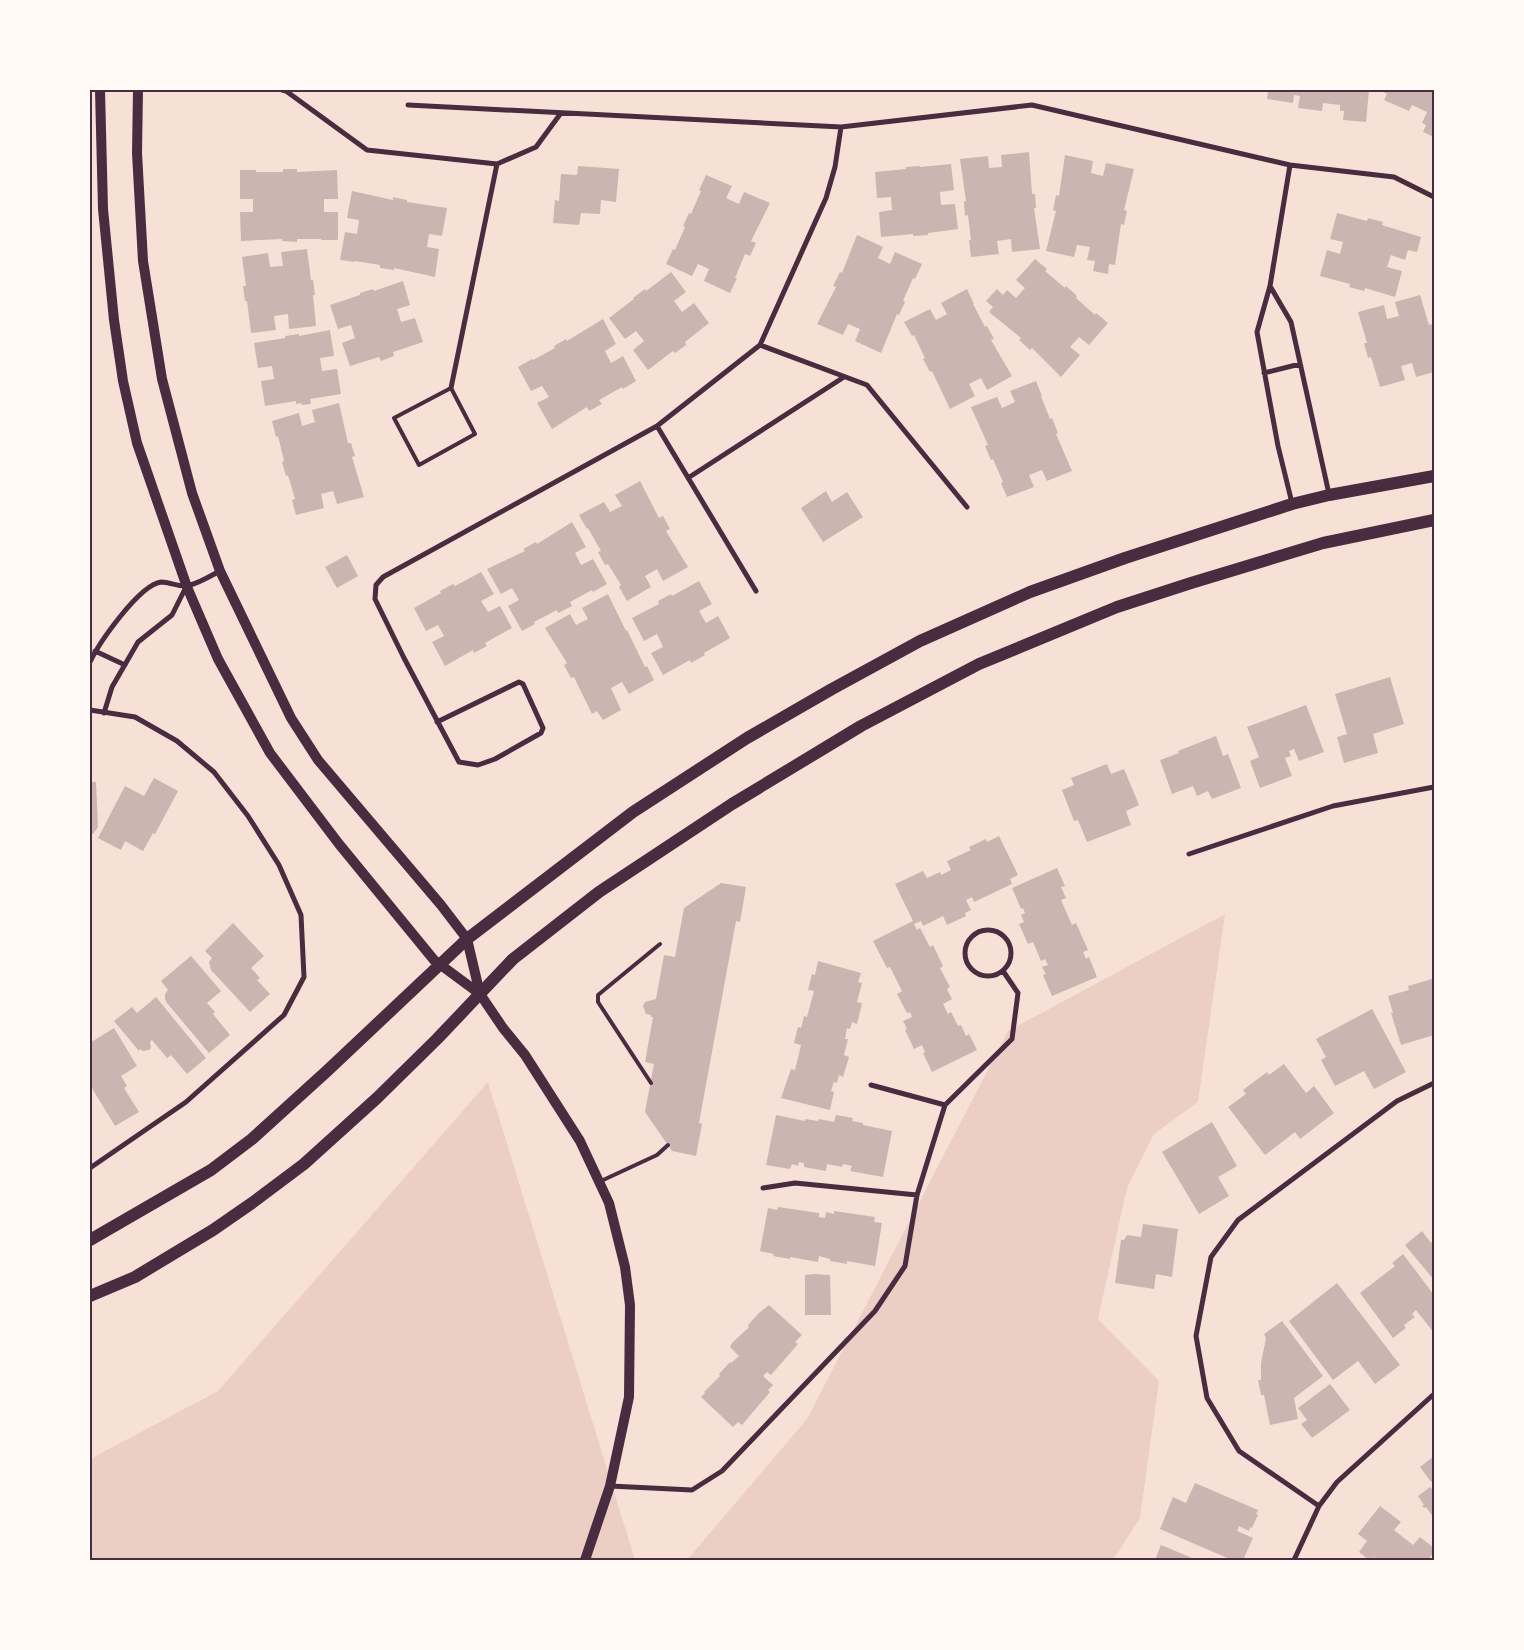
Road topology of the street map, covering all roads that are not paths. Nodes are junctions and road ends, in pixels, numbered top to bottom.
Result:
1 (100, 90) edge
2 (138, 90) edge
3 (285, 90) edge
4 (408, 105) dead end
5 (561, 113) junction
6 (841, 127) junction
7 (497, 164) junction
8 (1290, 165) junction
9 (1434, 197) edge
10 (1270, 286) junction
11 (760, 345) junction
12 (1300, 364) junction
13 (1264, 373) junction
14 (844, 377) junction
15 (451, 388) junction
16 (657, 426) junction
17 (1434, 476) edge
18 (688, 478) junction
19 (1329, 495) junction
20 (1292, 504) junction
21 (967, 507) dead end
22 (1434, 520) edge
23 (220, 571) junction
24 (187, 587) junction
25 (756, 591) dead end
26 (95, 651) junction
27 (90, 662) edge
28 (125, 665) junction
29 (90, 710) edge
30 (104, 713) junction
31 (437, 722) junction
32 (1434, 787) edge
33 (1189, 854) dead end
34 (467, 939) junction
35 (660, 944) dead end
36 (439, 964) junction
37 (1003, 971) junction
38 (480, 994) junction
39 (651, 1083) dead end
40 (1434, 1084) edge
41 (870, 1085) dead end
42 (945, 1105) junction
43 (668, 1145) dead end
44 (90, 1168) edge
45 (599, 1182) junction
46 (762, 1188) dead end
47 (917, 1195) junction
48 (90, 1240) edge
49 (90, 1296) edge
50 (1434, 1394) edge
51 (610, 1486) junction
52 (1319, 1506) junction
53 (585, 1560) edge
54 (1294, 1560) edge

1 - 24 main road
2 - 23 main road
3 - 7 street
4 - 5 street
5 - 6 street
5 - 7 street
6 - 8 street
6 - 11 street
7 - 15 street
8 - 9 street
8 - 10 street
10 - 12 street
10 - 13 street
11 - 14 street
11 - 16 street
12 - 13 street
12 - 19 street
13 - 20 street
14 - 18 street
14 - 21 street
15 - 15 lane
16 - 18 street
16 - 31 street
17 - 19 main road
18 - 25 street
19 - 20 main road
20 - 34 main road
22 - 38 main road
23 - 24 street
23 - 34 main road
24 - 26 street
24 - 28 street
24 - 36 main road
26 - 27 street
26 - 28 street
28 - 30 street
29 - 30 street
30 - 44 street
31 - 31 street
32 - 33 street
34 - 36 main road
34 - 38 main road
35 - 39 lane
36 - 38 main road
36 - 48 main road
37 - 37 street
37 - 42 street
38 - 45 main road
38 - 49 main road
40 - 52 street
41 - 42 street
42 - 47 street
43 - 45 lane
45 - 51 main road
46 - 47 street
47 - 51 street
50 - 52 street
51 - 53 main road
52 - 54 street

